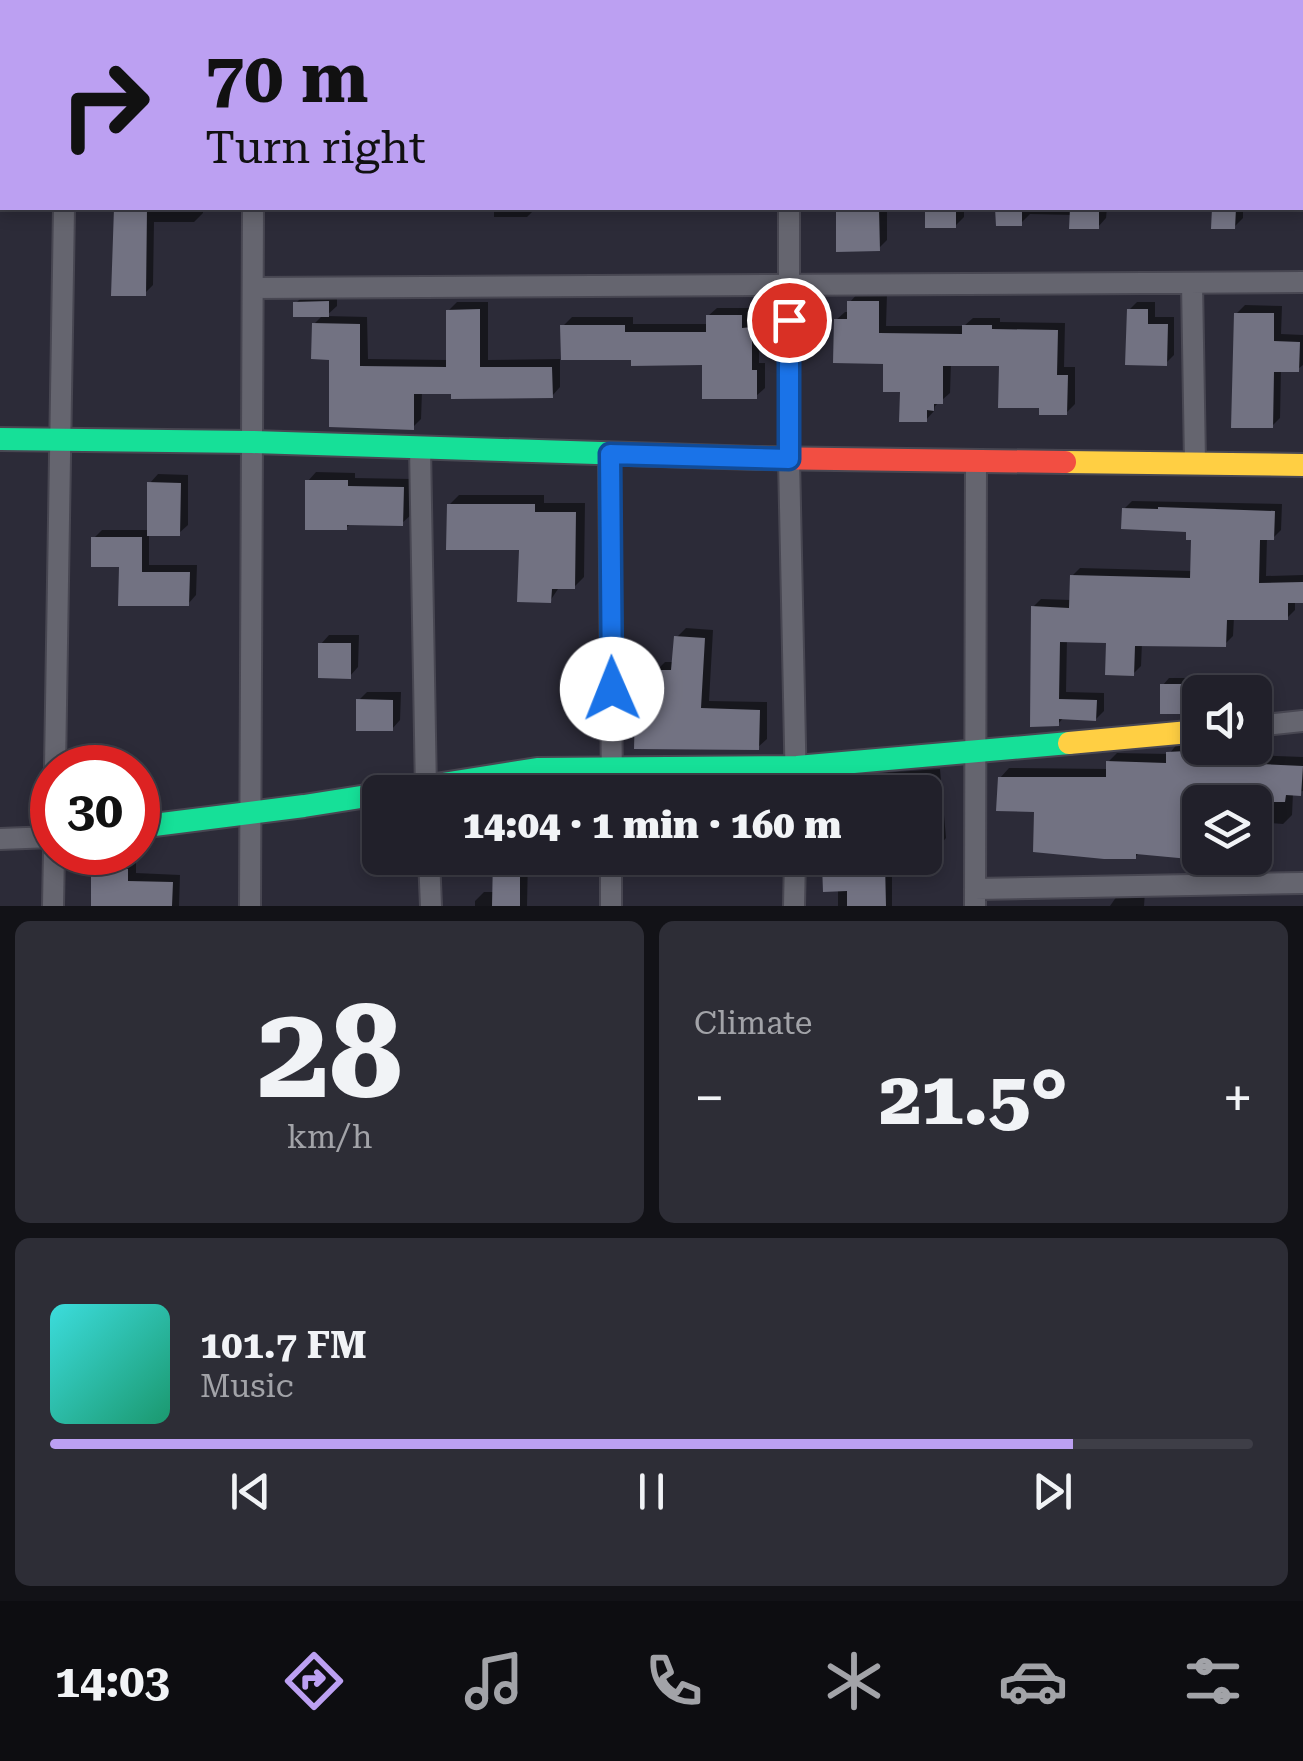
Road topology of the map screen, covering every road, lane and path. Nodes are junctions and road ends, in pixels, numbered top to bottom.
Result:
1 (64, 210) edge
2 (253, 210) edge
3 (790, 210) edge
4 (1303, 282) edge
5 (1192, 283) junction
6 (789, 286) junction
7 (252, 288) junction
8 (0, 439) edge
9 (60, 440) junction
10 (252, 442) junction
11 (420, 447) junction
12 (610, 454) junction
13 (789, 459) junction
14 (976, 460) junction
15 (1195, 463) junction
16 (1303, 464) edge
17 (1303, 721) edge
18 (1272, 724) edge
19 (1182, 733) edge
20 (56, 745) edge
21 (978, 752) junction
22 (796, 766) junction
23 (612, 767) junction
24 (426, 775) edge
25 (504, 775) edge
26 (612, 775) edge
27 (796, 775) edge
28 (362, 798) edge
29 (250, 813) junction
30 (160, 823) edge
31 (30, 838) edge
32 (0, 840) edge
33 (54, 875) edge
34 (430, 875) edge
35 (611, 875) edge
36 (795, 875) edge
37 (1303, 883) edge
38 (975, 898) edge
39 (53, 906) edge
40 (250, 906) edge
41 (431, 906) edge
42 (611, 906) edge
43 (794, 906) edge

1 - 9 street
2 - 7 street
3 - 6 street
4 - 5 street
5 - 6 street
5 - 15 street
6 - 7 street
6 - 13 street
7 - 10 street
8 - 9 street
9 - 10 street
9 - 20 street
10 - 11 street
10 - 29 street
11 - 12 street
11 - 24 street
12 - 13 street
12 - 23 street
13 - 14 street
13 - 22 street
14 - 15 street
14 - 21 street
15 - 16 street
17 - 18 street
19 - 21 street
21 - 22 street
21 - 38 street
22 - 23 street
22 - 27 street
23 - 25 street
23 - 26 street
28 - 29 street
29 - 30 street
29 - 40 street
31 - 32 street
33 - 39 street
34 - 41 street
35 - 42 street
36 - 43 street
37 - 38 street

